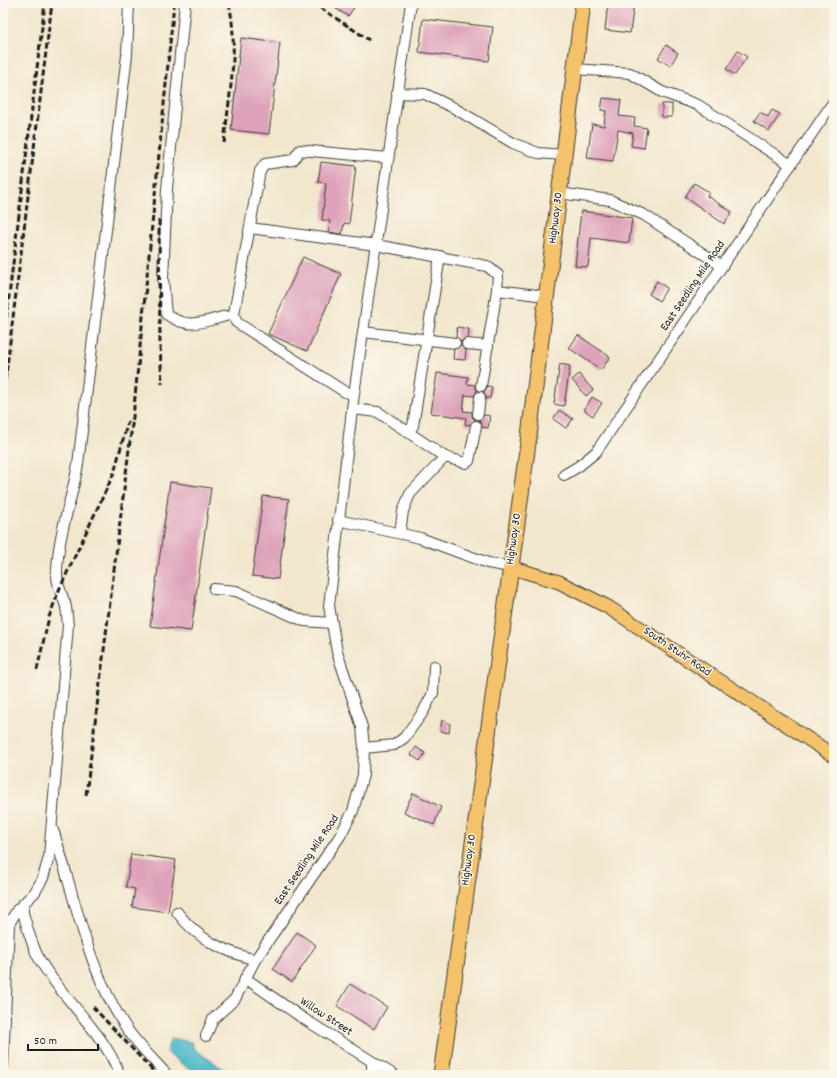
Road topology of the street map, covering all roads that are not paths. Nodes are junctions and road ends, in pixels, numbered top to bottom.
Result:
1 (129, 3) edge
2 (185, 3) edge
3 (411, 3) edge
4 (583, 3) edge
5 (575, 69) junction
6 (397, 93) junction
7 (834, 101) edge
8 (564, 155) junction
9 (388, 158) junction
10 (791, 165) junction
11 (559, 193) junction
12 (250, 228) junction
13 (376, 245) junction
14 (440, 256) junction
15 (722, 266) junction
16 (497, 290) junction
17 (546, 296) junction
18 (226, 316) dead end
19 (363, 332) junction
20 (428, 340) junction
21 (455, 343) dead end
22 (467, 344) dead end
23 (488, 346) junction
24 (481, 386) dead end
25 (354, 394) junction
26 (480, 397) dead end
27 (352, 409) junction
28 (478, 414) dead end
29 (476, 426) dead end
30 (408, 432) junction
31 (445, 457) junction
32 (564, 475) dead end
33 (338, 520) junction
34 (400, 533) junction
35 (510, 567) junction
36 (214, 590) dead end
37 (332, 623) junction
38 (434, 666) dead end
39 (364, 748) junction
40 (834, 756) edge
41 (52, 826) junction
42 (23, 905) junction
43 (177, 912) dead end
44 (6, 923) edge
45 (255, 960) junction
46 (245, 978) junction
47 (206, 1036) dead end
48 (3, 1063) edge
49 (372, 1063) junction
50 (120, 1075) edge
51 (166, 1075) edge
52 (372, 1075) edge
53 (394, 1075) edge
54 (441, 1075) edge

1 - 41 street
2 - 18 street
3 - 6 street, East Seedling Mile Road
4 - 5 highway, Highway 30
5 - 8 highway, Highway 30
5 - 10 street
6 - 8 street
6 - 9 street, East Seedling Mile Road
7 - 10 street, East Seedling Mile Road
8 - 11 highway, Highway 30
9 - 12 street
9 - 13 street, East Seedling Mile Road
10 - 15 street, East Seedling Mile Road
11 - 15 street
11 - 17 highway, Highway 30
12 - 13 street
12 - 25 street
13 - 14 street
13 - 19 street, East Seedling Mile Road
14 - 16 street
14 - 20 street
15 - 32 street, East Seedling Mile Road
16 - 17 street
16 - 23 street
17 - 35 highway, Highway 30
19 - 20 street
19 - 25 street, East Seedling Mile Road
20 - 21 street
20 - 30 street
22 - 23 street
23 - 24 street
25 - 27 street, East Seedling Mile Road
26 - 28 street
27 - 30 street
27 - 33 street, East Seedling Mile Road
29 - 31 street
30 - 31 street
31 - 34 street
33 - 34 street
33 - 37 street, East Seedling Mile Road
34 - 35 street
35 - 40 main road, South Stuhr Road
35 - 54 highway, Highway 30
36 - 37 street
37 - 39 street, East Seedling Mile Road
38 - 39 street
39 - 45 street, East Seedling Mile Road
41 - 42 street
41 - 51 street
42 - 44 street
42 - 50 street
43 - 45 street
44 - 48 street
45 - 46 street, East Seedling Mile Road
46 - 47 street, East Seedling Mile Road
46 - 49 street, Willow Street
49 - 52 street
49 - 53 street, Willow Street

